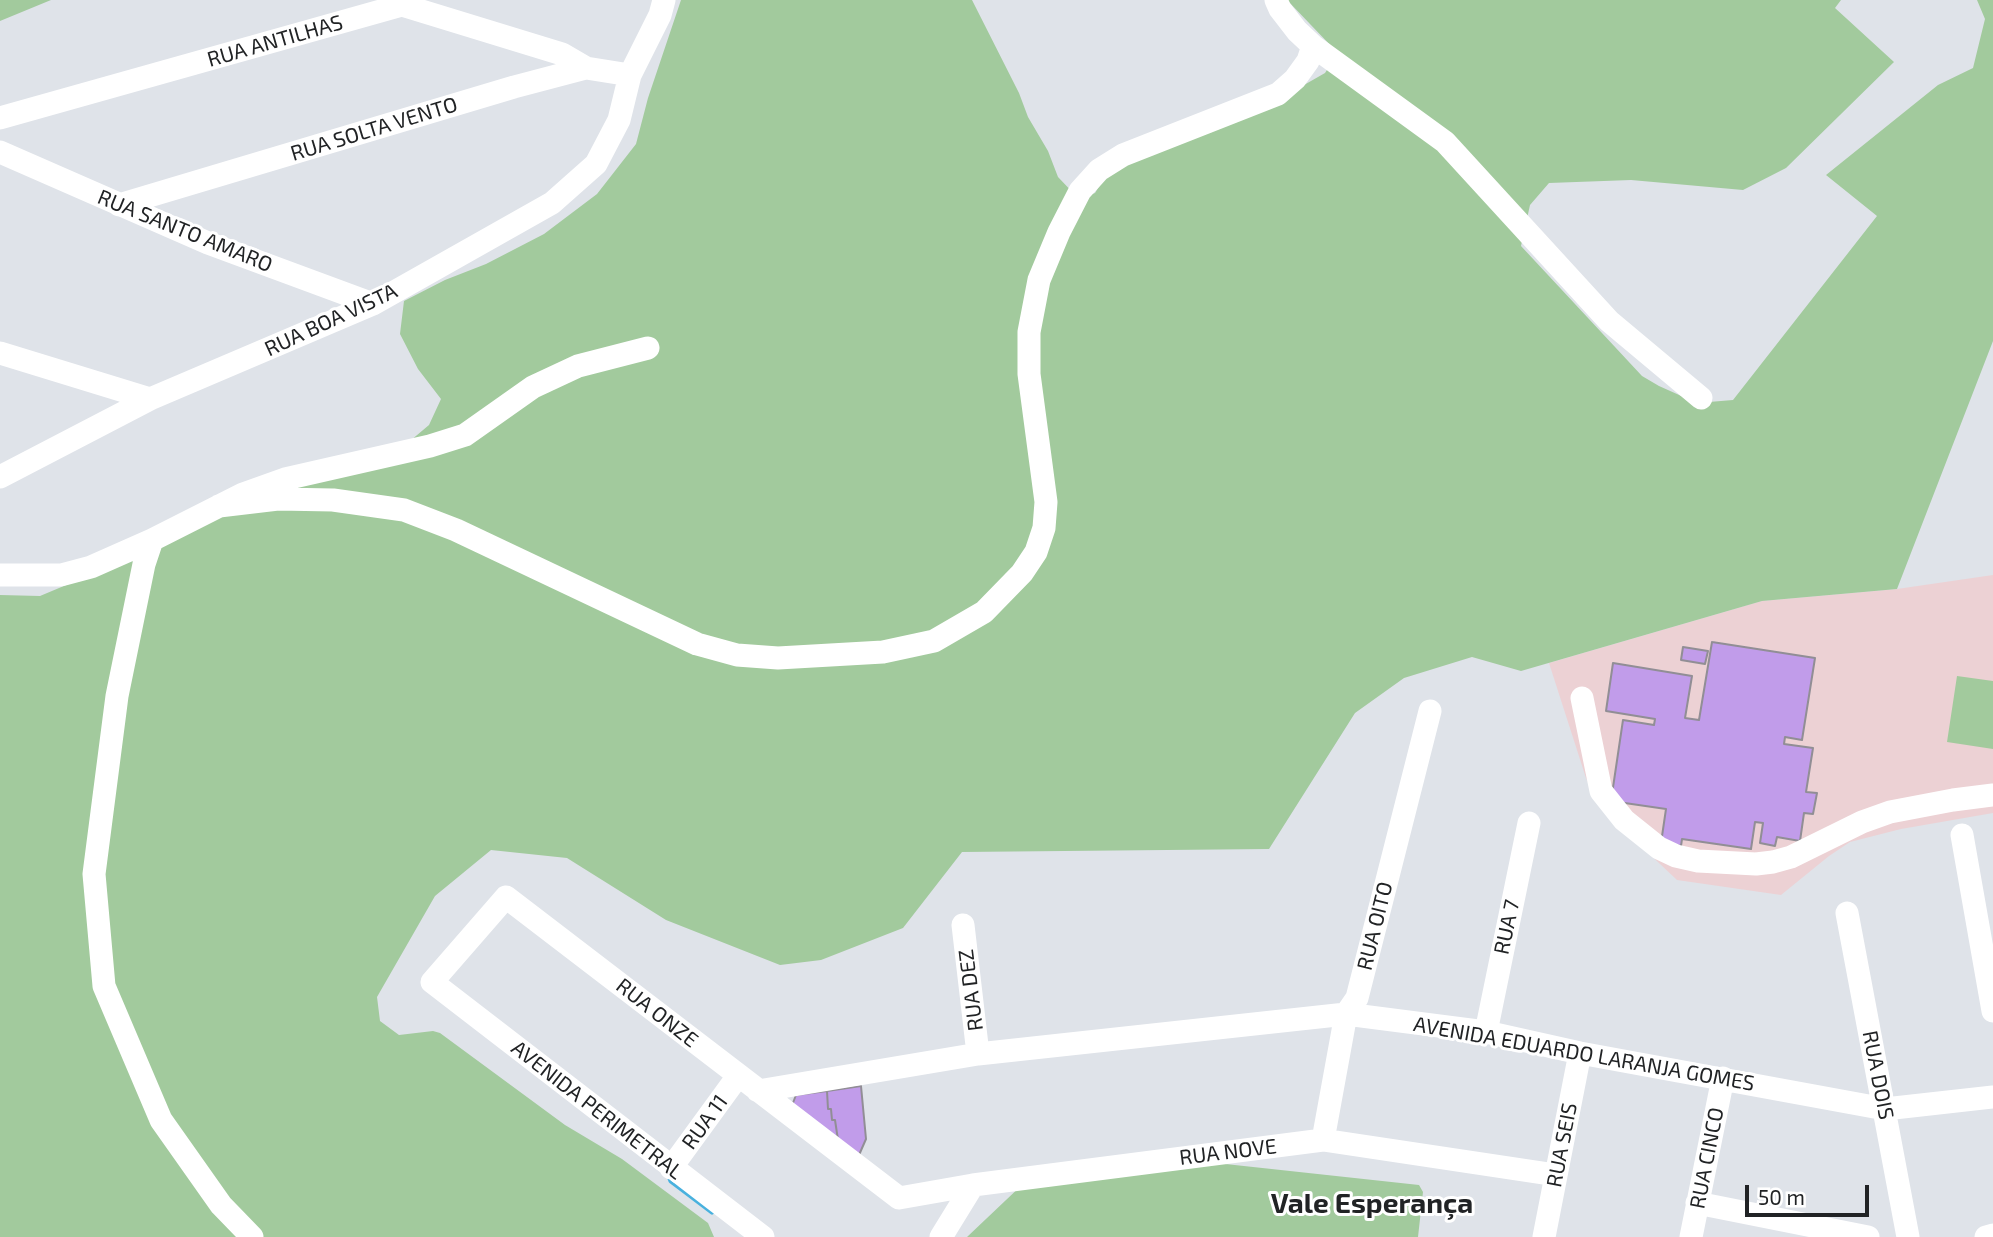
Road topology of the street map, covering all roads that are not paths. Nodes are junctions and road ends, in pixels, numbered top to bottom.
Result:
1 (664, 0) edge
2 (1276, 0) edge
3 (1313, 46) junction
4 (586, 68) junction
5 (630, 75) junction
6 (0, 118) edge
7 (0, 152) edge
8 (119, 205) junction
9 (373, 304) junction
10 (648, 348) dead end
11 (0, 353) edge
12 (1700, 398) dead end
13 (150, 399) junction
14 (0, 477) edge
15 (219, 506) junction
16 (152, 540) junction
17 (0, 575) edge
18 (1582, 698) dead end
19 (1430, 711) dead end
20 (1993, 796) edge
21 (1530, 823) dead end
22 (1962, 835) dead end
23 (1847, 913) dead end
24 (963, 925) dead end
25 (432, 982) joint
26 (1993, 1011) edge
27 (1346, 1014) junction
28 (1486, 1032) junction
29 (1580, 1053) junction
30 (978, 1054) junction
31 (738, 1076) junction
32 (1723, 1078) junction
33 (758, 1091) junction
34 (1993, 1097) edge
35 (1885, 1109) junction
36 (1323, 1140) junction
37 (671, 1168) junction
38 (1556, 1175) junction
39 (973, 1185) junction
40 (899, 1198) joint
41 (1698, 1203) junction
42 (1993, 1235) edge
43 (252, 1237) edge
44 (763, 1237) edge
45 (941, 1237) edge
46 (1544, 1237) edge
47 (1691, 1237) edge
48 (1868, 1237) edge
49 (1908, 1237) edge
50 (1986, 1237) edge

1 - 5 street, RUA BOA VISTA
2 - 3 street
3 - 12 street
3 - 15 street
4 - 5 street, RUA SOLTA VENTO
4 - 6 street, RUA ANTILHAS
4 - 8 street, RUA SOLTA VENTO
5 - 9 street, RUA BOA VISTA
7 - 8 street, RUA SANTO AMARO
8 - 9 street, RUA SANTO AMARO
9 - 13 street, RUA BOA VISTA
10 - 15 street
11 - 13 street
13 - 14 street, RUA BOA VISTA
15 - 16 street
16 - 17 street
16 - 43 street
18 - 20 street
19 - 27 street, RUA OITO
21 - 28 street, RUA 7
22 - 26 street
23 - 35 street, RUA DOIS
24 - 30 street, RUA DEZ
25 - 31 street, RUA ONZE
25 - 37 street, AVENIDA PERIMETRAL
27 - 28 street, AVENIDA EDUARDO LARANJA GOMES
27 - 30 street, AVENIDA EDUARDO LARANJA GOMES
27 - 36 street, RUA OITO
28 - 29 street, AVENIDA EDUARDO LARANJA GOMES
29 - 32 street, AVENIDA EDUARDO LARANJA GOMES
29 - 38 street, RUA SEIS
30 - 33 street, AVENIDA EDUARDO LARANJA GOMES
31 - 33 street, RUA ONZE
31 - 37 street, RUA 11
32 - 35 street, AVENIDA EDUARDO LARANJA GOMES
32 - 41 street, RUA CINCO
33 - 40 street, RUA ONZE
34 - 35 street, AVENIDA EDUARDO LARANJA GOMES
35 - 49 street, RUA DOIS
36 - 38 street, RUA NOVE
36 - 39 street, RUA NOVE
37 - 44 street, AVENIDA PERIMETRAL
38 - 46 street, RUA SEIS
39 - 40 street, RUA NOVE
39 - 45 street
41 - 47 street, RUA CINCO
41 - 48 street
42 - 50 street

